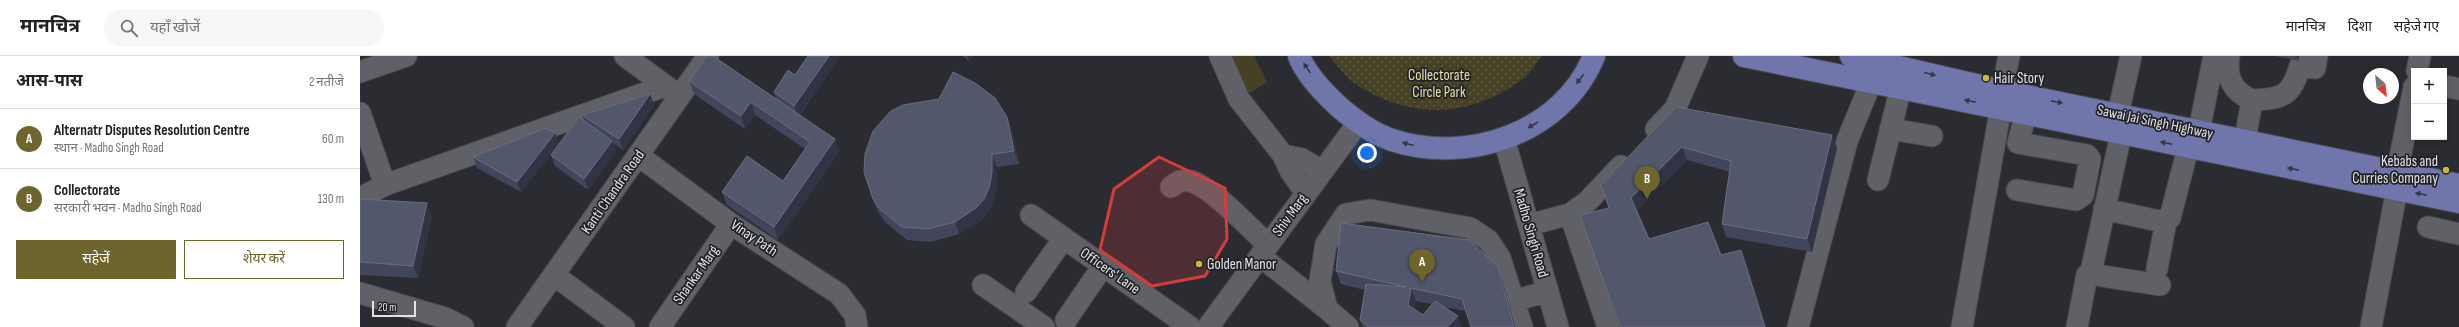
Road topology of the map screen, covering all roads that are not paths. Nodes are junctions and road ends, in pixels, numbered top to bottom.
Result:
1 (406, 56) edge
2 (625, 56) edge
3 (708, 56) edge
4 (1220, 56) edge
5 (1299, 56) edge
6 (1594, 56) edge
7 (1698, 56) edge
8 (1744, 56) edge
9 (1851, 56) edge
10 (2009, 56) edge
11 (2131, 56) edge
12 (2214, 56) edge
13 (2229, 56) edge
14 (2317, 56) edge
15 (2420, 56) edge
16 (2418, 68) edge
17 (1902, 70) edge
18 (360, 72) edge
19 (1872, 80) junction
20 (2447, 87) edge
21 (2459, 89) edge
22 (672, 91) junction
23 (2002, 99) junction
24 (2252, 100) junction
25 (2411, 104) edge
26 (1674, 109) junction
27 (360, 113) edge
28 (1698, 113) edge
29 (2026, 113) junction
30 (1358, 123) junction
31 (2120, 124) junction
32 (1890, 129) junction
33 (1932, 136) dead end
34 (1504, 139) junction
35 (2193, 139) junction
36 (2245, 140) junction
37 (1283, 155) junction
38 (639, 156) junction
39 (1322, 171) junction
40 (1878, 180) dead end
41 (2397, 181) junction
42 (385, 185) junction
43 (2459, 185) edge
44 (1170, 187) dead end
45 (2017, 190) dead end
46 (1306, 193) junction
47 (360, 198) edge
48 (2459, 202) edge
49 (2104, 209) junction
50 (1570, 214) junction
51 (1031, 215) dead end
52 (2166, 221) junction
53 (731, 224) junction
54 (1529, 225) junction
55 (2428, 227) dead end
56 (2459, 234) edge
57 (1064, 238) junction
58 (1264, 250) junction
59 (1103, 266) junction
60 (2091, 272) junction
61 (554, 275) junction
62 (983, 285) dead end
63 (1548, 291) junction
64 (1026, 292) dead end
65 (360, 293) edge
66 (1514, 301) junction
67 (1327, 309) junction
68 (1066, 320) dead end
69 (463, 327) edge
70 (517, 327) edge
71 (624, 327) edge
72 (660, 327) edge
73 (857, 327) edge
74 (1044, 327) edge
75 (1190, 327) edge
76 (1208, 327) edge
77 (1348, 327) edge
78 (1522, 327) edge
79 (1558, 327) edge
80 (1608, 327) edge
81 (1798, 327) edge
82 (1962, 327) edge
83 (2077, 327) edge
84 (2371, 327) edge

1 - 18 street
2 - 22 street
3 - 22 street, Kanti Chandra Road
4 - 37 street
30 -> 5 main road
6 -> 34 main road
7 - 26 street
8 - 19 main road
9 - 17 main road, Sawai Jai Singh Highway
10 - 23 street
11 - 31 street
12 - 35 street
13 - 24 street
14 - 24 street
15 - 16 street
17 - 19 main road
17 - 23 main road, Sawai Jai Singh Highway
17 - 32 street
19 - 81 street
20 - 21 street
22 - 38 street, Kanti Chandra Road
22 - 42 street
23 - 29 main road
23 -> 31 main road, Sawai Jai Singh Highway
23 - 82 street
24 - 36 street
25 - 41 street
26 - 28 street
26 - 50 street
27 - 42 street
29 - 31 main road
29 - 45 street
34 -> 30 main road
30 - 39 street, Shiv Marg
31 - 35 main road
31 - 49 street
32 - 33 street
32 - 40 street
34 - 54 street, Madho Singh Road
35 - 36 main road, Sawai Jai Singh Highway
41 -> 35 main road
35 - 52 street
36 - 41 main road, Sawai Jai Singh Highway
37 - 39 street
37 - 46 street
38 - 53 street, Vinay Path
38 - 61 street, Kanti Chandra Road
39 - 46 street, Shiv Marg
41 - 43 main road, Sawai Jai Singh Highway
48 -> 41 main road
41 - 84 street
42 - 47 street
44 - 58 street
46 - 58 street, Shiv Marg
49 - 52 street
49 - 60 street
50 - 54 street
50 - 80 street
51 - 57 street, Officers' Lane
52 - 60 street
53 - 72 street, Shankar Marg
53 - 73 street, Vinay Path
54 - 63 street, Madho Singh Road
55 - 56 street
57 - 59 street, Officers' Lane
57 - 64 street
58 - 67 street
58 - 76 street, Shiv Marg
59 - 68 street
59 - 75 street, Officers' Lane
60 - 83 street
61 - 70 street, Kanti Chandra Road
61 - 71 street
62 - 74 street
63 - 66 street
63 - 79 street, Madho Singh Road
65 - 69 street
66 - 67 street
66 - 78 street
67 - 77 street

